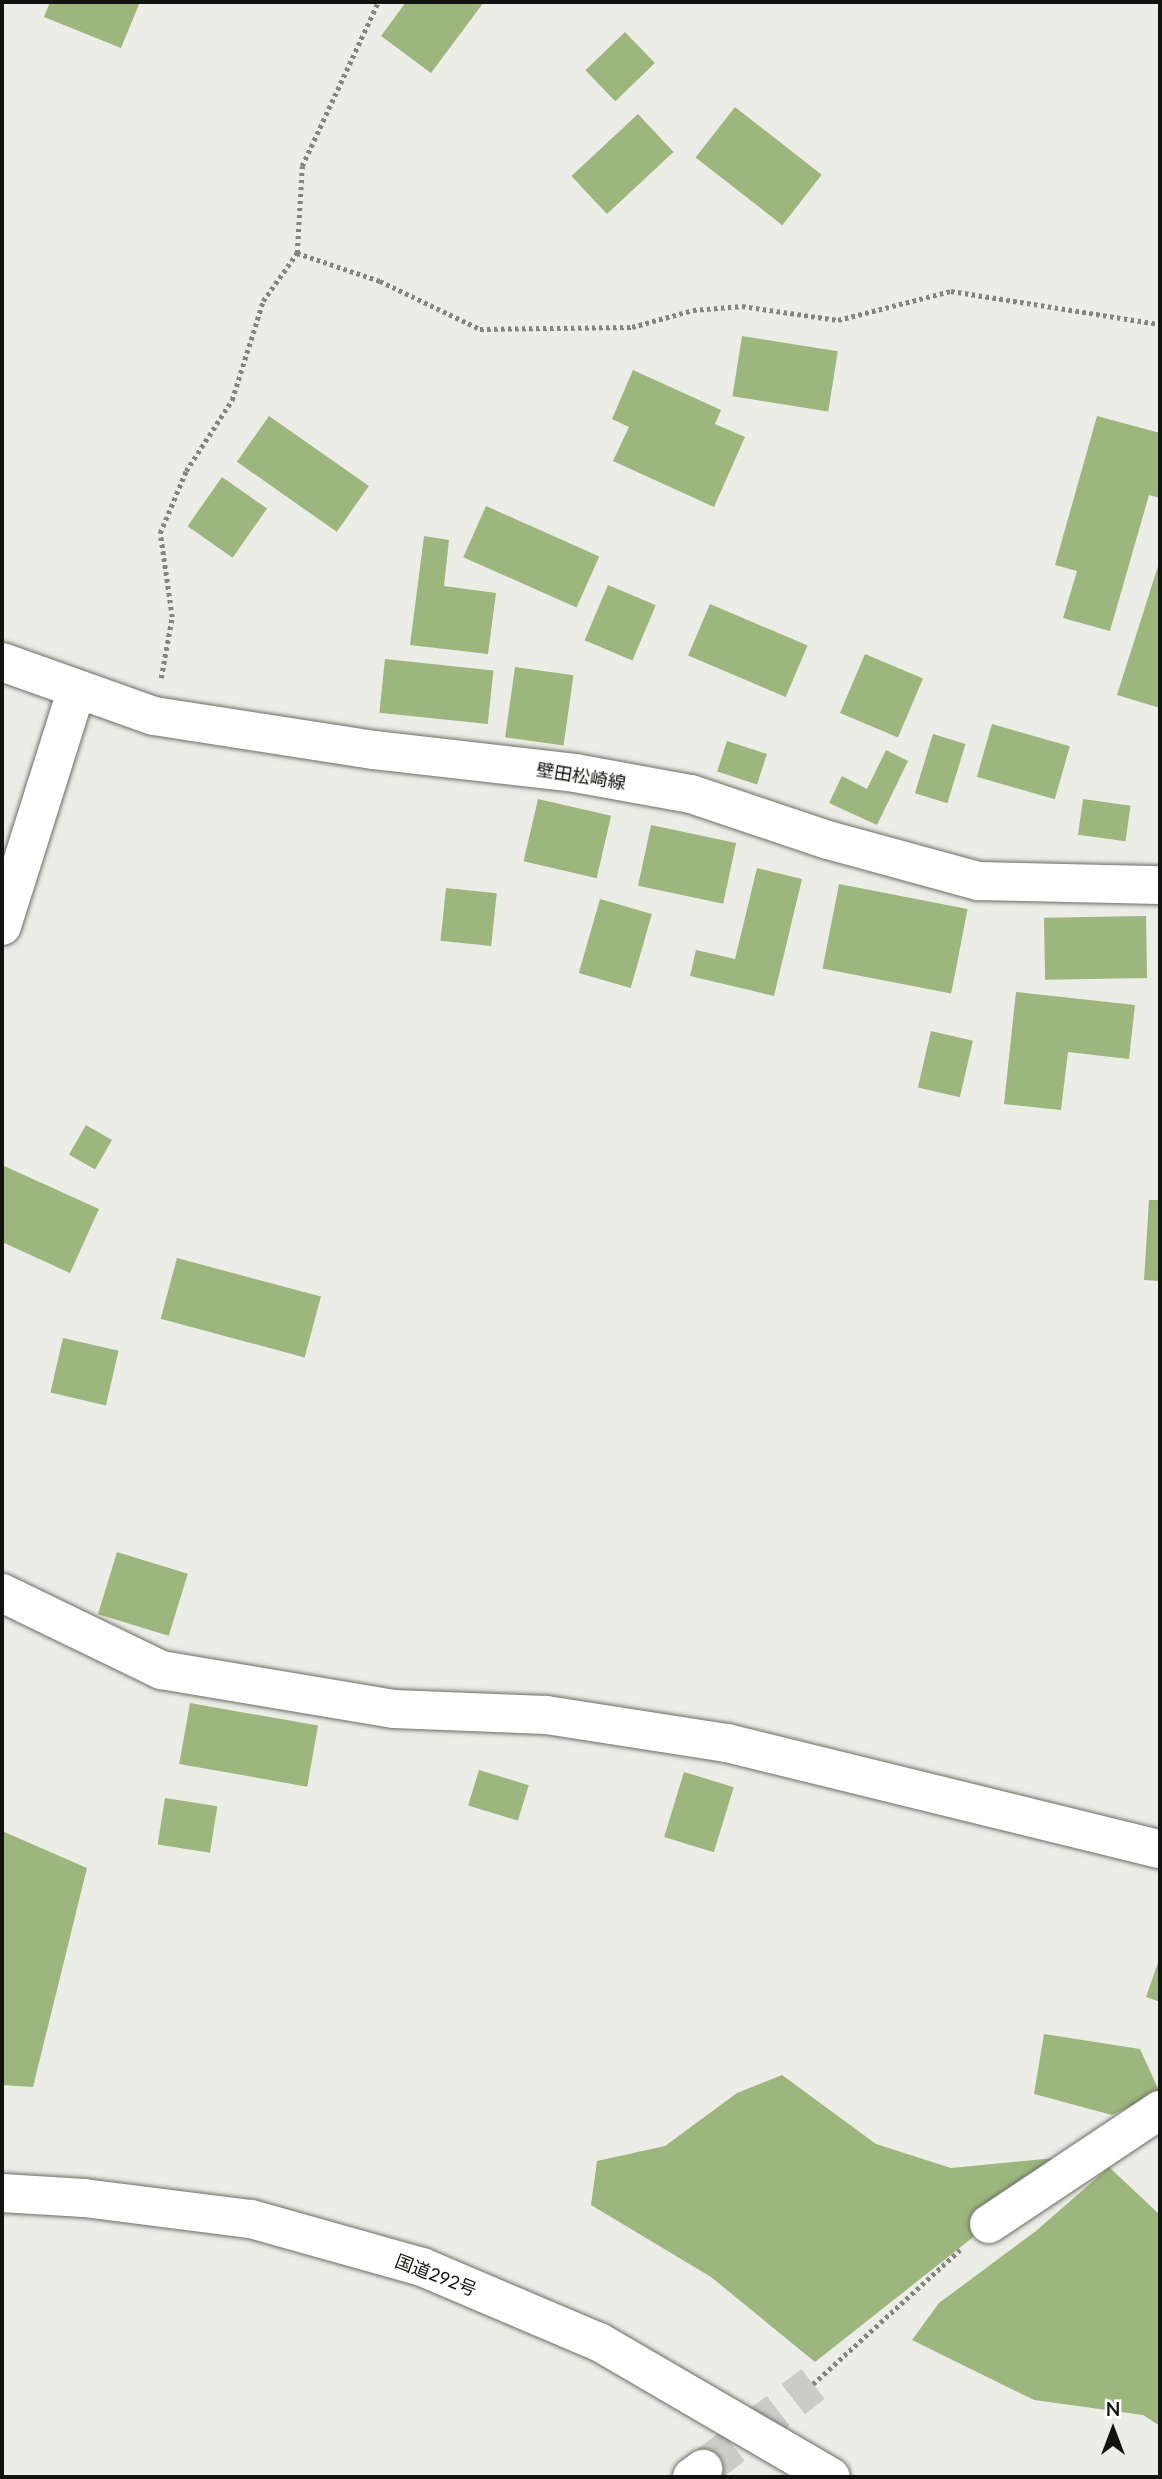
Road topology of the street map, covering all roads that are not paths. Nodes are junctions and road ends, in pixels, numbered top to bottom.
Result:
1 (2, 662) edge
2 (76, 691) junction
3 (1160, 885) edge
4 (2, 926) edge
5 (2, 1593) edge
6 (1160, 1849) edge
7 (1160, 2110) edge
8 (2, 2193) edge
9 (989, 2224) road end
10 (831, 2477) edge

1 - 2 main road, 壁田松崎線
2 - 3 main road, 壁田松崎線
2 - 4 main road
5 - 6 main road
7 - 9 main road
8 - 10 main road, 国道292号

